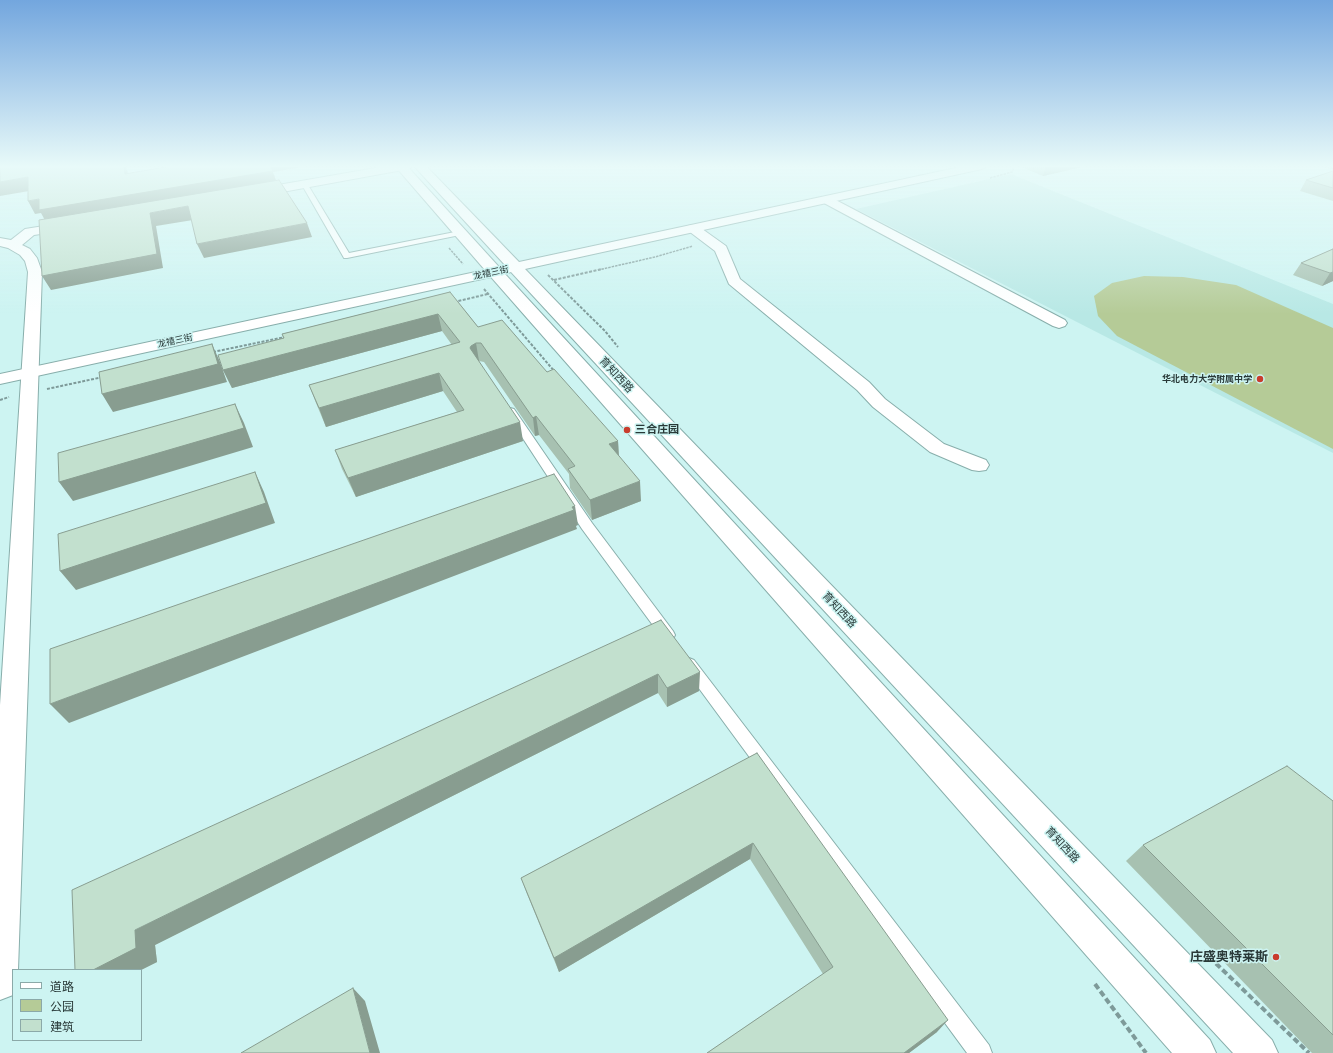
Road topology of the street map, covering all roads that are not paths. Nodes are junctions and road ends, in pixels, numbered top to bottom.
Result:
1 (322, 215) edge
2 (445, 215) edge
3 (460, 215) edge
4 (758, 215) edge
5 (857, 215) edge
6 (77, 224) edge
7 (693, 229) junction
8 (460, 233) junction
9 (6, 244) edge
10 (505, 270) junction
11 (1060, 323) dead end
12 (30, 373) junction
13 (0, 379) edge
14 (501, 397) edge
15 (979, 465) dead end
16 (0, 982) edge
17 (981, 1053) edge
18 (1198, 1053) edge
19 (1260, 1053) edge

1 - 8 lane
2 - 8 street, 育知西路
3 - 10 street, 育知西路
4 - 7 street, 龙禧三街
5 - 11 street
6 - 9 street
7 - 10 street, 龙禧三街
7 - 15 street
8 - 10 street, 育知西路
9 - 12 street
10 - 12 street, 龙禧三街
10 - 18 street, 育知西路
10 - 19 street, 育知西路
12 - 13 street, 龙禧三街
12 - 16 street
14 - 17 lane

